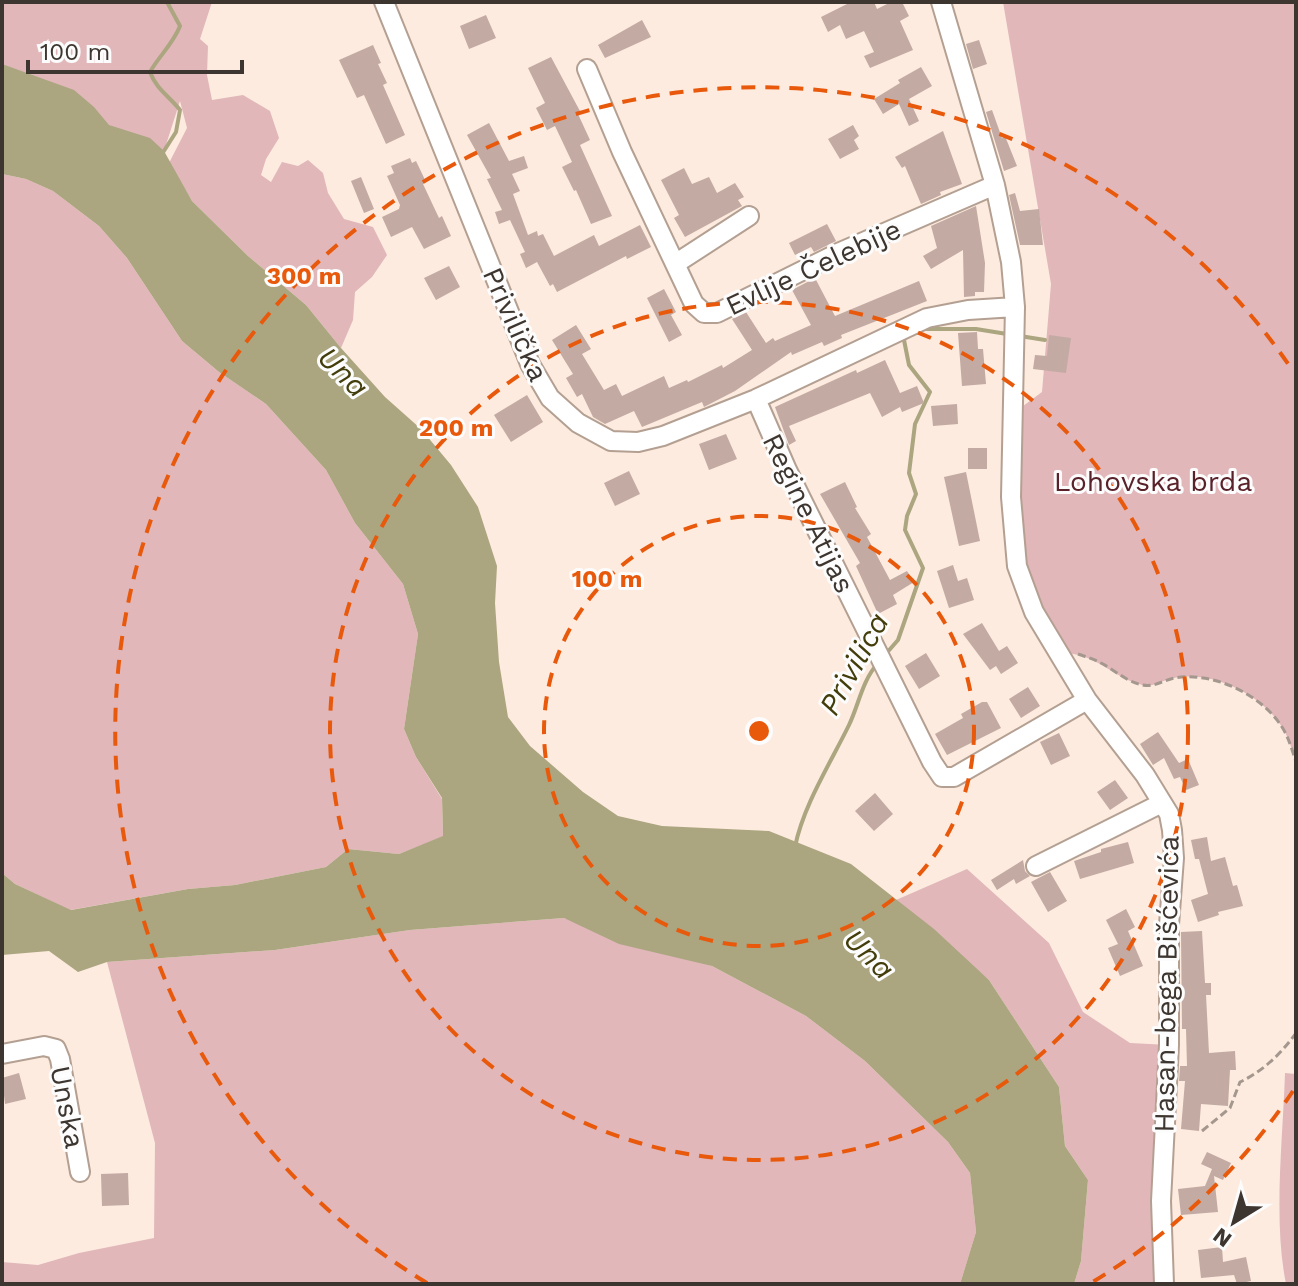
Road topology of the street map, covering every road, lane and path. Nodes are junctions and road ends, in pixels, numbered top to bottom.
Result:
1 (384, 2) edge
2 (941, 2) edge
3 (587, 69) dead end
4 (995, 185) junction
5 (749, 216) dead end
6 (675, 264) junction
7 (1015, 307) junction
8 (756, 399) junction
9 (1059, 653) junction
10 (1087, 700) junction
11 (1296, 762) edge
12 (1162, 803) junction
13 (1036, 866) dead end
14 (1296, 1033) edge
15 (2, 1054) edge
16 (1202, 1131) dead end
17 (80, 1172) dead end
18 (1164, 1284) edge

1 - 8 street, Privilička
2 - 4 street
3 - 6 street, Evlije Čelebije
4 - 6 street, Evlije Čelebije
4 - 7 street
5 - 6 street
7 - 8 street, Privilička
7 - 9 street, Hasan-bega Bišćevića
8 - 10 street, Regine Atijas
9 - 10 street, Hasan-bega Bišćevića
9 - 11 path
10 - 12 street, Hasan-bega Bišćevića
12 - 13 street
12 - 18 street, Hasan-bega Bišćevića
14 - 16 path
15 - 17 street, Unska

